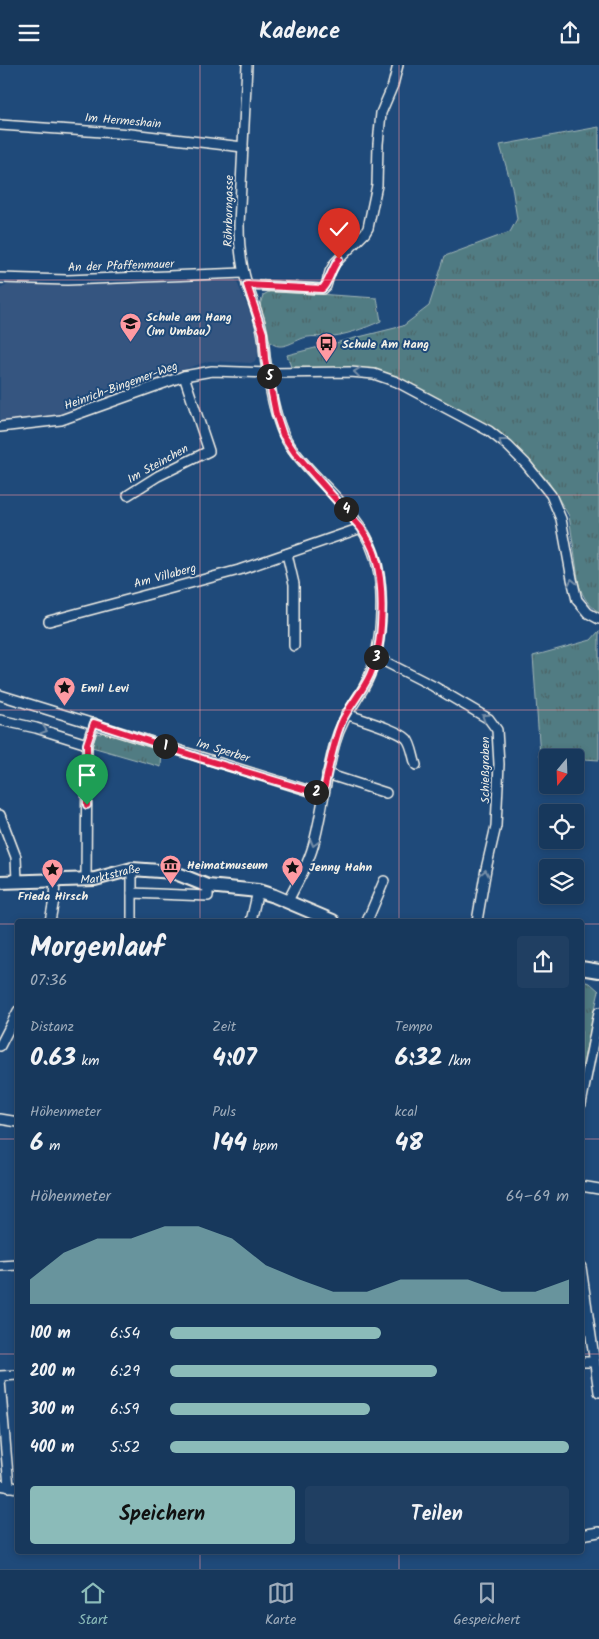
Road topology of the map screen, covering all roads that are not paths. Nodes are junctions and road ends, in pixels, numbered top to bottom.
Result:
1 (247, 65) edge
2 (398, 65) edge
3 (0, 125) edge
4 (243, 147) junction
5 (243, 273) junction
6 (0, 278) edge
7 (247, 285) junction
8 (268, 373) junction
9 (184, 376) junction
10 (0, 427) edge
11 (128, 495) dead end
12 (361, 528) junction
13 (287, 554) junction
14 (599, 619) edge
15 (48, 621) dead end
16 (294, 646) dead end
17 (376, 657) junction
18 (0, 695) edge
19 (346, 714) junction
20 (0, 720) edge
21 (94, 723) junction
22 (87, 744) junction
23 (416, 765) dead end
24 (327, 774) junction
25 (386, 793) dead end
26 (323, 795) junction
27 (0, 815) edge
28 (132, 869) junction
29 (55, 880) junction
30 (86, 880) junction
31 (17, 881) junction
32 (384, 881) dead end
33 (0, 882) edge
34 (208, 886) junction
35 (258, 891) junction
36 (132, 893) junction
37 (288, 901) junction
38 (50, 919) edge
39 (132, 919) edge
40 (251, 919) edge
41 (328, 919) edge
42 (368, 919) edge
43 (477, 919) edge
44 (584, 968) edge
45 (599, 971) edge
46 (599, 1012) edge
47 (15, 1017) edge
48 (0, 1045) edge
49 (584, 1089) edge
50 (0, 1119) edge
51 (15, 1122) edge
52 (584, 1186) edge
53 (599, 1189) edge
54 (15, 1265) edge
55 (0, 1266) edge
56 (584, 1287) edge
57 (584, 1362) edge
58 (595, 1362) junction
59 (15, 1375) edge
60 (0, 1376) edge
61 (0, 1381) edge
62 (599, 1392) edge
63 (9, 1487) edge
64 (599, 1532) edge
65 (584, 1534) edge

1 - 4 street, Röhrborngasse
2 - 7 street
3 - 4 street, Im Hermeshain
4 - 5 street, Röhrborngasse
5 - 6 street, An der Pfaffenmauer
5 - 7 street, Röhrborngasse
7 - 8 street, Röhrborngasse
8 - 9 street, Heinrich-Bingemer-Weg
8 - 12 street, Röhrborngasse
14 -> 8 street, Heinrich-Bingemer-Weg
9 - 10 street, Heinrich-Bingemer-Weg
9 - 11 street, Im Steinchen
12 - 13 street, Am Villaberg
12 - 17 street, Röhrborngasse
13 - 15 street, Am Villaberg
13 - 16 street
17 - 19 street, Röhrborngasse
43 -> 17 street, Schießgraben
18 - 21 street, Im Sperber
19 - 23 street
19 - 24 street, Röhrborngasse
20 -> 22 street
21 - 22 street
21 - 26 street, Im Sperber
22 - 30 street
24 - 25 street
24 - 26 street, Röhrborngasse
26 -> 37 street, Röhrborngasse
27 - 31 street
28 - 30 street, Marktstraße
28 - 34 street, Marktstraße
28 - 36 street
29 - 30 street, Marktstraße
29 - 31 street, Marktstraße
29 - 38 street
31 - 33 street, Marktstraße
32 - 42 street
34 - 35 street, Marktstraße
34 - 36 street
35 - 37 street, Marktstraße
35 - 40 street
36 - 39 street
37 - 41 street, Marktstraße
44 - 45 street
46 - 49 street
47 - 48 street
50 - 51 street
52 - 53 street
54 - 55 street
56 - 58 street
57 - 58 street
58 - 62 street
59 - 60 street
61 - 63 street
64 - 65 street

